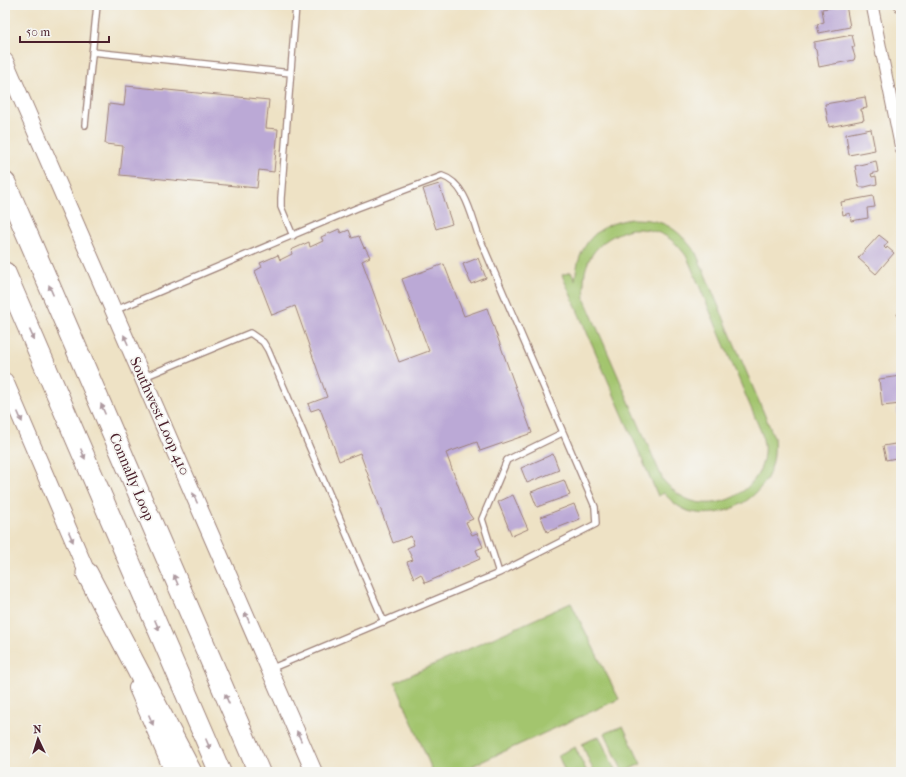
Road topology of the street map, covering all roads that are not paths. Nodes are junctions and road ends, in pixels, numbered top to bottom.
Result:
1 (97, 5) edge
2 (296, 5) edge
3 (872, 5) edge
4 (92, 52) junction
5 (5, 61) edge
6 (291, 73) junction
7 (85, 125) dead end
8 (901, 150) edge
9 (5, 182) edge
10 (292, 236) junction
11 (5, 273) edge
12 (114, 311) junction
13 (143, 378) junction
14 (5, 381) edge
15 (562, 433) junction
16 (87, 573) junction
17 (499, 573) junction
18 (384, 622) junction
19 (268, 670) junction
20 (243, 735) junction
21 (173, 772) edge
22 (191, 772) edge
23 (220, 772) edge
24 (259, 772) edge
25 (264, 772) edge
26 (314, 772) edge

1 - 4 lane
2 - 6 lane
3 - 8 street
4 - 6 lane
4 - 7 lane
5 - 12 main road, Southwest Loop 410
6 - 10 lane
20 -> 9 highway, Connally Loop
10 - 12 lane
10 - 15 lane
11 -> 23 highway
13 -> 12 main road, Southwest Loop 410
13 - 18 lane
19 -> 13 main road, Southwest Loop 410
14 -> 16 main road
15 - 17 lane
15 - 17 lane
16 -> 21 main road
16 - 22 highway
17 - 18 lane
18 - 19 lane
26 -> 19 main road, Southwest Loop 410
20 - 24 highway, Connally Loop
20 - 25 highway

